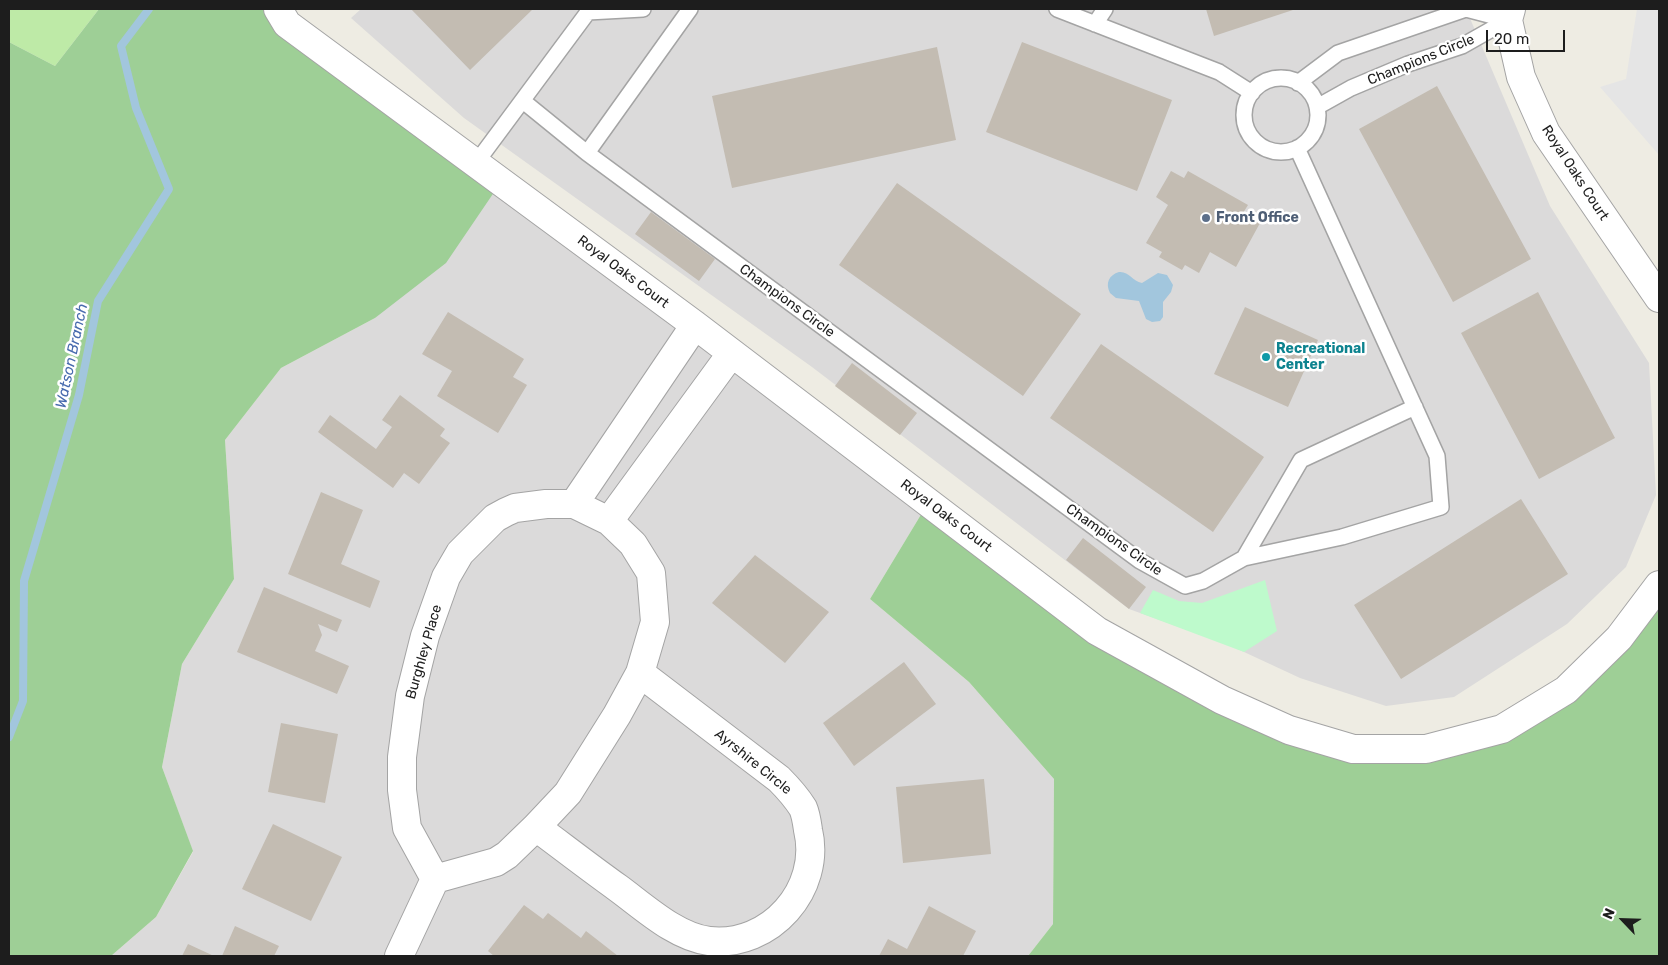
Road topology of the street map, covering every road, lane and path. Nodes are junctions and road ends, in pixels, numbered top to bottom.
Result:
1 (278, 9) edge
2 (643, 9) edge
3 (690, 9) edge
4 (1057, 9) edge
5 (1105, 9) edge
6 (1510, 14) edge
7 (1095, 24) junction
8 (1298, 83) junction
9 (1252, 93) junction
10 (523, 101) junction
11 (1317, 107) junction
12 (1298, 148) junction
13 (587, 153) junction
14 (476, 163) junction
15 (1659, 298) edge
16 (694, 325) junction
17 (731, 354) junction
18 (1415, 407) junction
19 (574, 504) junction
20 (609, 521) junction
21 (1244, 558) junction
22 (1659, 585) edge
23 (640, 673) junction
24 (536, 827) junction
25 (435, 879) junction
26 (399, 956) edge

1 - 14 street, Royal Oaks Court
2 - 10 lane
3 - 13 lane
4 - 7 lane
5 - 7 lane
6 - 8 lane, Champions Circle
6 - 11 lane, Champions Circle
6 - 15 street, Royal Oaks Court
7 - 9 lane
8 - 9 lane
8 - 11 lane
9 - 12 lane
10 - 13 lane, Champions Circle
10 - 14 lane
11 - 12 lane
12 - 18 lane, Champions Circle
13 - 21 lane, Champions Circle
14 - 16 street, Royal Oaks Court
16 - 17 street, Royal Oaks Court
16 - 19 street
17 - 20 street
17 - 22 street, Royal Oaks Court
18 - 21 lane
18 - 21 lane, Champions Circle
19 - 20 street, Burghley Place
19 - 25 street, Burghley Place
20 - 23 street, Burghley Place
23 - 24 street, Burghley Place
23 - 24 street, Ayrshire Circle
24 - 25 street, Burghley Place
25 - 26 street

